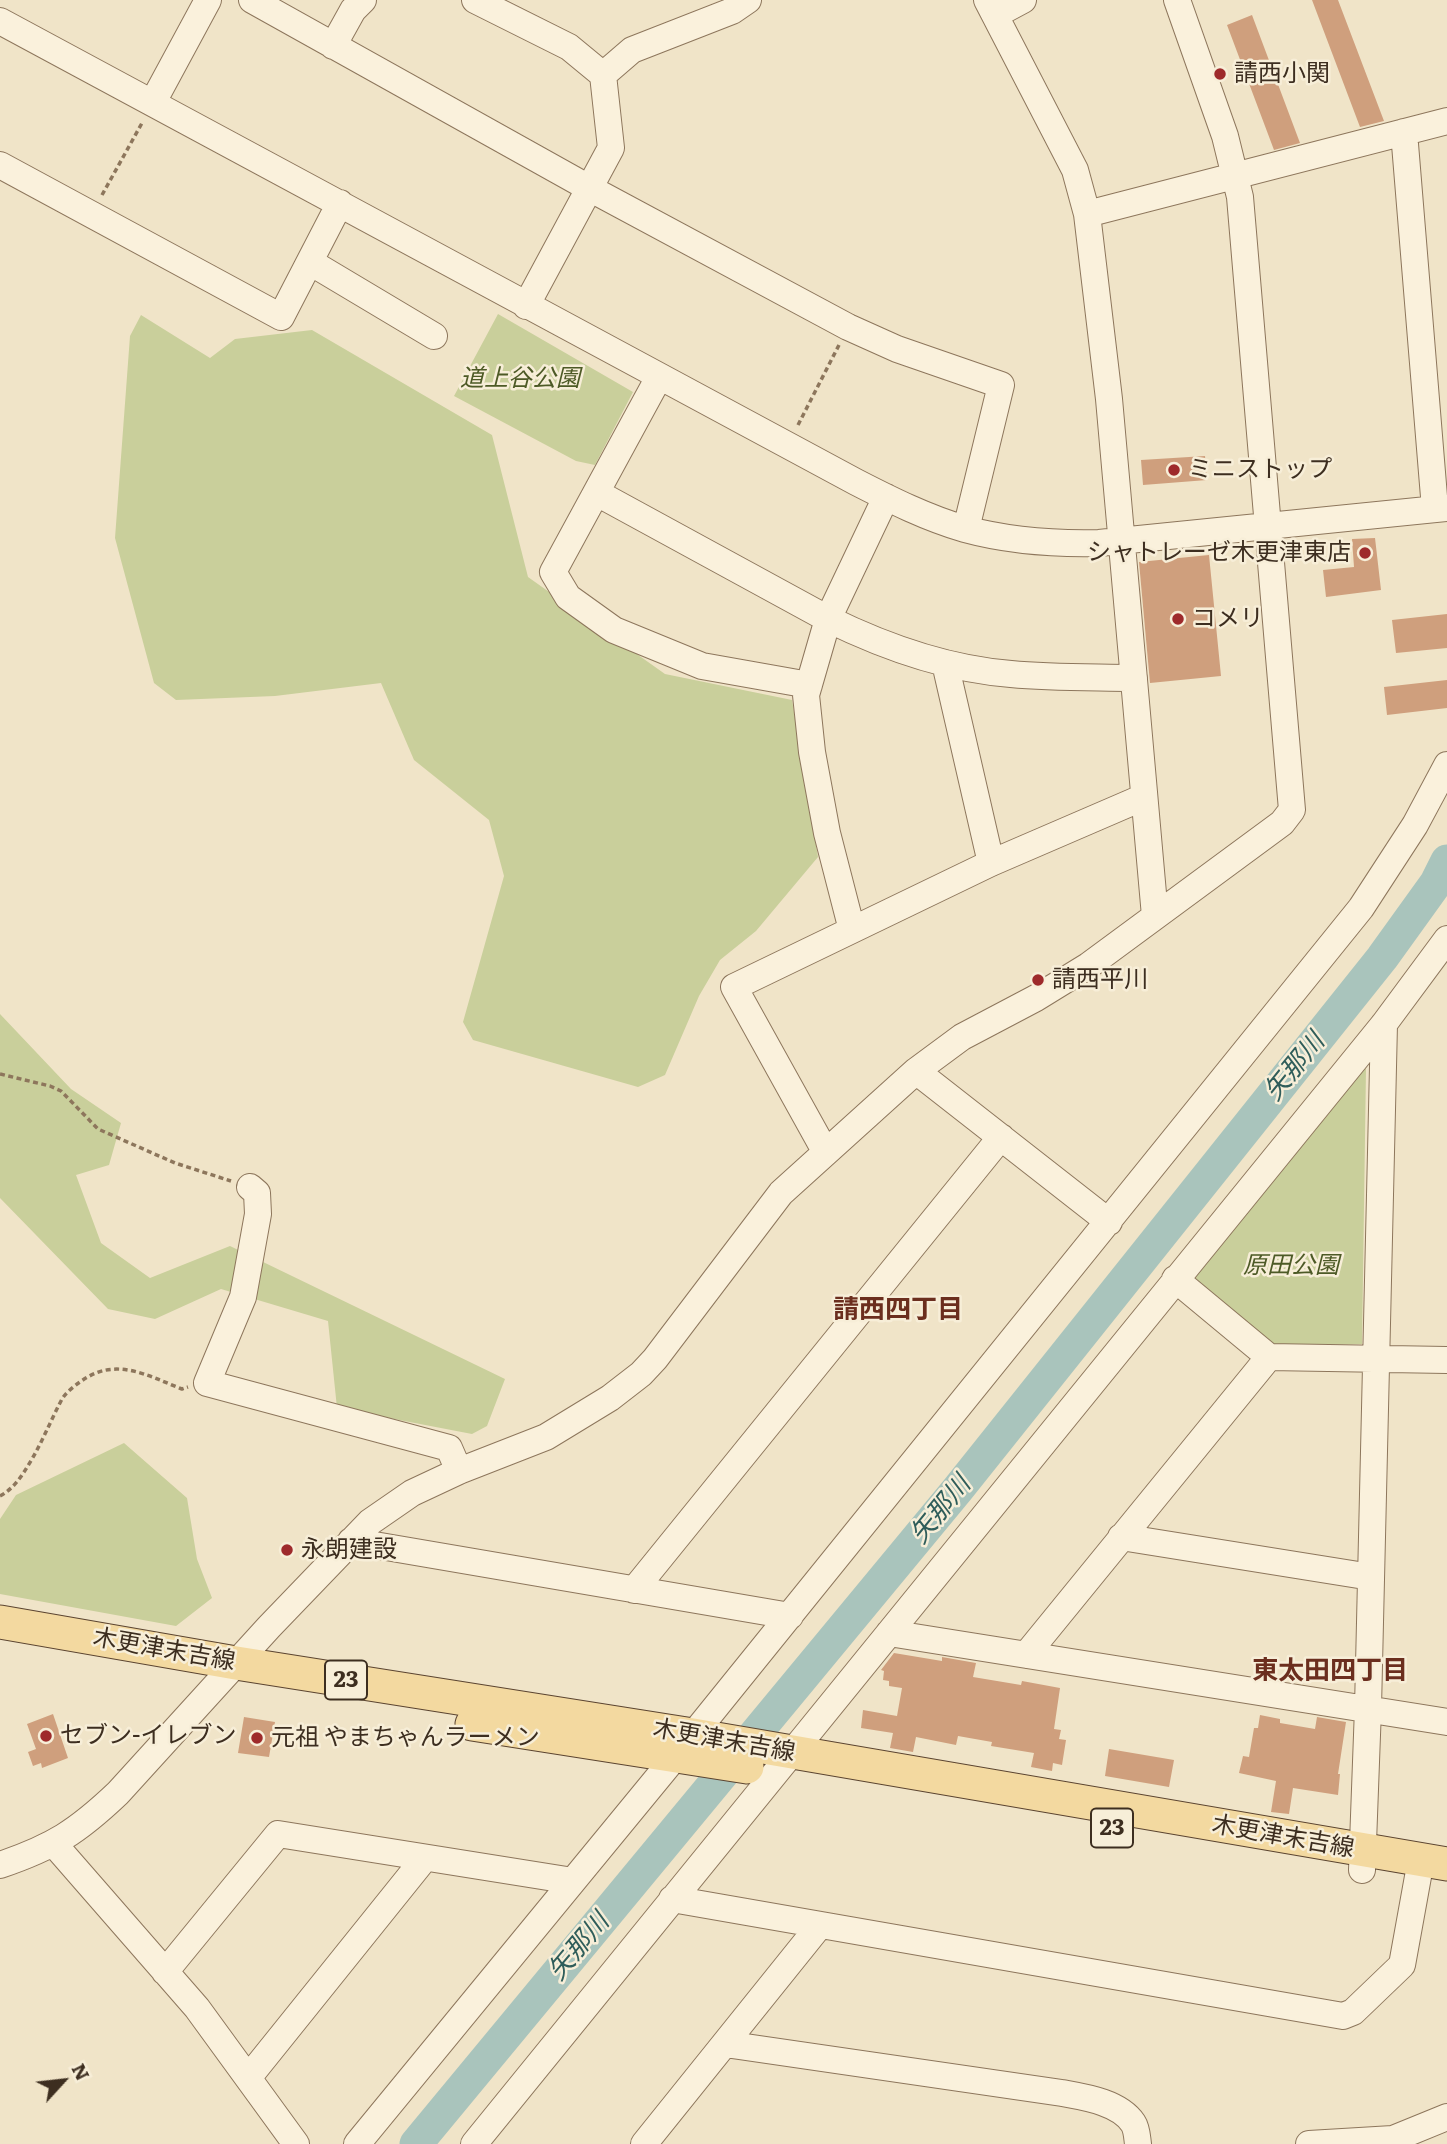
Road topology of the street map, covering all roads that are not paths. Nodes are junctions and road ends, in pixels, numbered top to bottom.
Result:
1 (208, 0) edge
2 (252, 0) edge
3 (362, 0) edge
4 (475, 0) edge
5 (748, 0) edge
6 (1023, 0) edge
7 (1177, 0) edge
8 (991, 8) edge
9 (0, 21) edge
10 (333, 46) junction
11 (603, 75) junction
12 (153, 102) junction
13 (1447, 121) edge
14 (1404, 132) junction
15 (0, 165) edge
16 (1236, 176) junction
17 (589, 188) junction
18 (340, 203) junction
19 (1087, 214) junction
20 (310, 262) junction
21 (526, 306) junction
22 (434, 336) dead end
23 (659, 377) junction
24 (597, 493) junction
25 (886, 497) junction
26 (1441, 509) edge
27 (1269, 528) junction
28 (966, 529) junction
29 (1122, 541) junction
30 (828, 619) junction
31 (945, 663) junction
32 (1134, 678) junction
33 (809, 685) junction
34 (1447, 765) edge
35 (1144, 796) junction
36 (991, 863) junction
37 (1155, 916) junction
38 (852, 930) junction
39 (1447, 939) edge
40 (1384, 1024) junction
41 (916, 1071) junction
42 (1001, 1137) junction
43 (825, 1151) junction
44 (250, 1186) road end
45 (1109, 1222) junction
46 (1175, 1279) junction
47 (1269, 1357) junction
48 (1376, 1358) junction
49 (1447, 1360) edge
50 (459, 1471) junction
51 (1121, 1537) junction
52 (351, 1541) junction
53 (1371, 1577) junction
54 (634, 1590) junction
55 (790, 1616) junction
56 (0, 1622) edge
57 (889, 1633) junction
58 (0, 1645) edge
59 (1026, 1655) junction
60 (228, 1672) junction
61 (1368, 1708) junction
62 (1447, 1722) edge
63 (684, 1746) junction
64 (784, 1762) junction
65 (54, 1844) junction
66 (424, 1859) junction
67 (1362, 1861) junction
68 (0, 1866) edge
69 (1433, 1872) edge
70 (573, 1881) junction
71 (672, 1899) junction
72 (820, 1925) junction
73 (165, 1972) junction
74 (724, 2044) junction
75 (248, 2078) junction
76 (1447, 2117) edge
77 (296, 2144) edge
78 (357, 2144) edge
79 (474, 2144) edge
80 (644, 2144) edge
81 (1138, 2144) edge
82 (1309, 2144) edge

1 - 12 street
2 - 10 street
3 - 10 street
4 - 11 street
5 - 11 street
6 - 8 street
7 - 16 street
8 - 19 street
9 - 12 street
10 - 17 street
11 - 17 street
12 - 18 street
13 - 14 street
14 - 16 street
14 - 26 street
15 - 20 street
16 - 19 street
16 - 27 street
17 - 21 street
17 - 28 street
18 - 20 street
18 - 21 street
19 - 29 street
20 - 22 street
21 - 23 street
23 - 24 street
23 - 25 street
24 - 30 street
24 - 33 street
25 - 28 street
25 - 30 street
26 - 27 street
27 - 29 street
27 - 37 street
28 - 29 street
29 - 32 street
30 - 31 street
30 - 33 street
31 - 32 street
31 - 36 street
32 - 35 street
33 - 38 street
34 - 45 street
35 - 36 street
35 - 37 street
36 - 38 street
37 - 41 street
38 - 43 street
39 - 40 street
40 - 46 street
40 - 48 street
41 - 42 street
41 - 43 street
42 - 45 street
42 - 54 street
43 - 50 street
44 - 50 street
45 - 55 street
46 - 47 street
46 - 57 street
47 - 48 street
47 - 51 street
48 - 49 street
48 - 53 street
50 - 52 street
51 - 53 street
51 - 59 street
52 - 54 street
52 - 60 street
53 - 61 street
54 - 55 street
55 - 63 street
56 - 60 main road, 木更津末吉線 / 23
57 - 59 street
57 - 64 street
58 - 60 main road, 木更津末吉線 / 23
59 - 61 street
60 - 63 main road, 木更津末吉線 / 23
60 - 65 street
61 - 62 street
61 - 67 street
63 - 64 main road, 木更津末吉線 / 23
63 - 70 street
64 - 67 main road, 木更津末吉線 / 23
64 - 71 street
65 - 68 street
65 - 73 street
66 - 70 street
66 - 73 street
66 - 75 street
67 - 69 main road, 木更津末吉線 / 23
69 - 72 street
70 - 78 street
71 - 72 street
71 - 79 street
72 - 74 street
73 - 75 street
74 - 80 street
74 - 81 street
75 - 77 street
76 - 82 street

